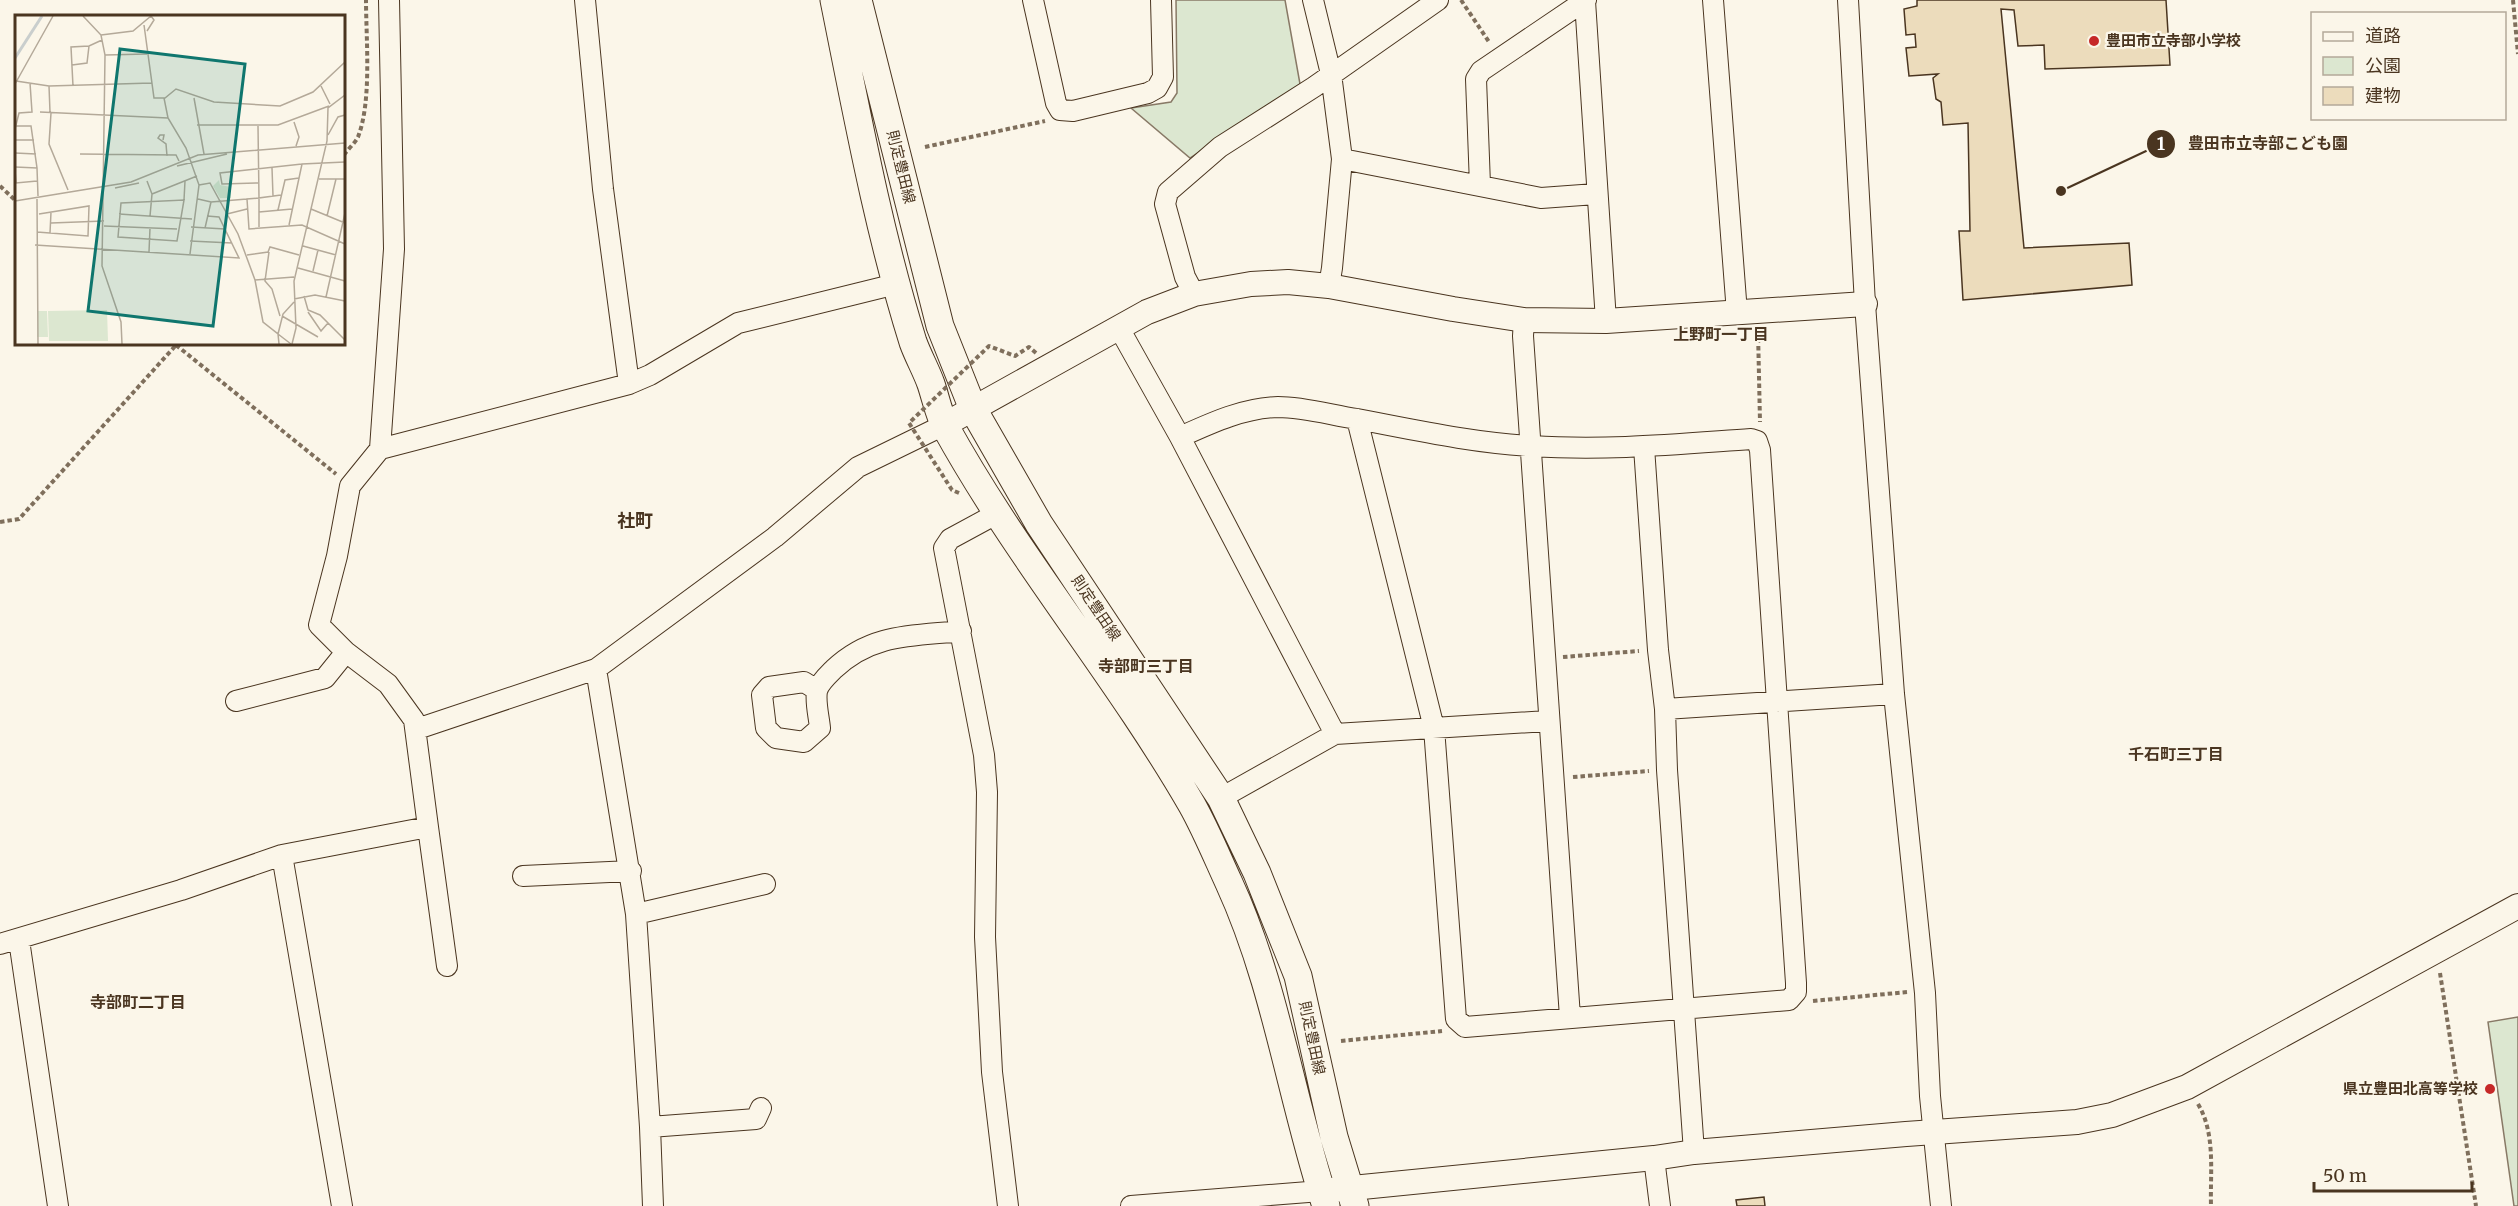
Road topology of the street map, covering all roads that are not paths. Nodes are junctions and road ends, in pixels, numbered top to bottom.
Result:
1 (389, 0) edge
2 (585, 0) edge
3 (834, 0) edge
4 (858, 0) edge
5 (1033, 0) edge
6 (1161, 0) edge
7 (1312, 0) edge
8 (1438, 0) edge
9 (1586, 0) edge
10 (1713, 0) edge
11 (1848, 0) edge
12 (1331, 74) junction
13 (1342, 159) junction
14 (1480, 185) junction
15 (1596, 194) junction
16 (896, 284) junction
17 (1329, 286) junction
18 (1194, 294) junction
19 (1865, 304) junction
20 (1737, 314) junction
21 (1524, 320) junction
22 (1606, 321) junction
23 (1119, 328) junction
24 (629, 384) junction
25 (973, 409) junction
26 (1357, 419) junction
27 (944, 425) junction
28 (1180, 437) junction
29 (1531, 446) junction
30 (1644, 447) junction
31 (380, 449) junction
32 (998, 513) junction
33 (961, 631) junction
34 (346, 652) junction
35 (596, 669) junction
36 (817, 690) dead end
37 (1894, 694) junction
38 (236, 701) dead end
39 (1776, 704) junction
40 (1665, 709) junction
41 (1548, 721) junction
42 (1434, 728) junction
43 (417, 729) junction
44 (1335, 734) junction
45 (1221, 798) junction
46 (428, 827) junction
47 (282, 855) junction
48 (631, 871) junction
49 (523, 876) dead end
50 (765, 885) dead end
51 (2518, 906) edge
52 (636, 915) junction
53 (10, 942) edge
54 (447, 966) dead end
55 (1684, 1009) junction
56 (1570, 1017) junction
57 (761, 1108) dead end
58 (650, 1127) junction
59 (1934, 1133) junction
60 (1694, 1152) junction
61 (1654, 1158) junction
62 (1353, 1197) edge
63 (1324, 1198) edge
64 (58, 1206) edge
65 (342, 1206) edge
66 (653, 1206) edge
67 (1008, 1206) edge
68 (1131, 1206) edge
69 (1660, 1206) edge
70 (1941, 1206) edge

1 - 31 street
2 - 24 street
3 - 16 main road, 則定豊田線
4 - 25 main road, 則定豊田線
5 - 6 street
7 - 12 street
8 - 12 street
9 - 14 street
9 - 15 street
10 - 20 street
11 - 19 street
12 - 13 street
12 - 18 street
13 - 14 street
13 - 17 street
14 - 15 street
15 - 22 street
16 - 24 street
16 - 27 main road, 則定豊田線
17 - 18 street
17 - 21 street
18 - 23 street
19 - 20 street
19 - 37 street
20 - 22 street
21 - 22 street
21 - 29 street
23 - 25 street
23 - 28 street
24 - 31 street
25 - 27 street
25 - 45 main road, 則定豊田線
26 - 28 street
26 - 29 street
26 - 42 street
27 - 32 main road, 則定豊田線
27 - 35 street
28 - 44 street
29 - 30 street
29 - 41 street
30 - 39 street
30 - 40 street
31 - 34 street
32 - 33 street
32 - 63 main road, 則定豊田線
33 - 36 street
33 - 67 street
34 - 38 street
34 - 43 street
35 - 43 street
35 - 48 street
37 - 39 street
37 - 59 street
39 - 40 street
39 - 55 street
40 - 55 street
41 - 42 street
41 - 56 street
42 - 44 street
42 - 56 street
43 - 46 street
44 - 45 street
45 - 62 main road, 則定豊田線
46 - 47 street
46 - 54 street
47 - 53 street
47 - 65 street
48 - 49 street
48 - 52 street
50 - 52 street
51 - 59 street
52 - 58 street
53 - 64 street
55 - 56 street
55 - 60 street
57 - 58 street
58 - 66 street
59 - 60 street
59 - 70 street
60 - 61 street
61 - 62 street
61 - 69 street
62 - 63 street
63 - 68 street

